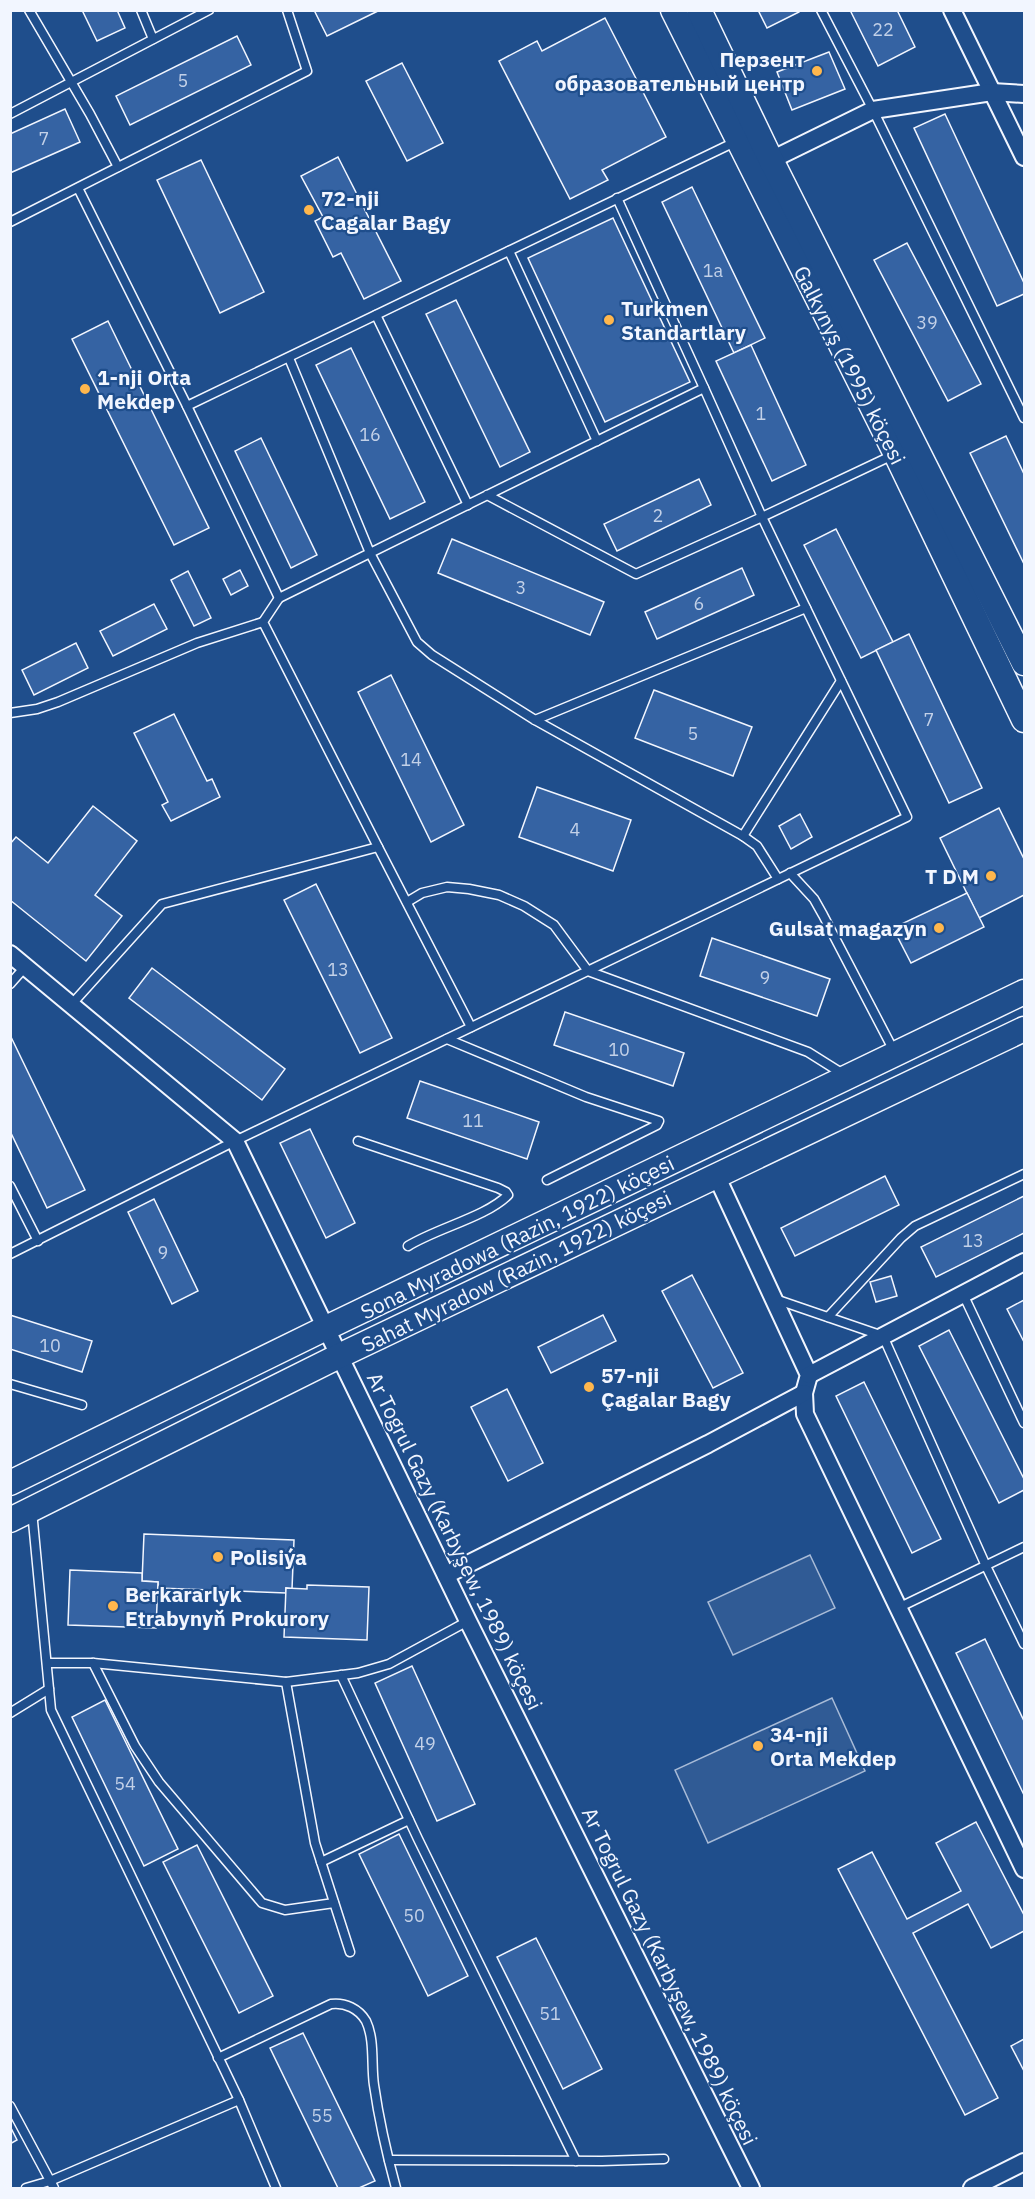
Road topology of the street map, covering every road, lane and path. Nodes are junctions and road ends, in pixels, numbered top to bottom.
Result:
1 (29, 10) edge
2 (141, 10) edge
3 (209, 10) edge
4 (287, 10) edge
5 (673, 10) edge
6 (699, 10) edge
7 (821, 10) edge
8 (952, 10) edge
9 (153, 39) junction
10 (71, 81) junction
11 (992, 92) junction
12 (1024, 94) edge
13 (873, 110) junction
14 (10, 114) edge
15 (737, 140) junction
16 (1024, 157) edge
17 (771, 160) junction
18 (118, 167) junction
19 (78, 188) junction
20 (617, 198) junction
21 (10, 222) edge
22 (508, 251) junction
23 (376, 315) junction
24 (289, 358) junction
25 (704, 388) junction
26 (187, 406) junction
27 (1024, 418) edge
28 (597, 441) junction
29 (896, 454) junction
30 (487, 495) junction
31 (468, 505) junction
32 (762, 517) junction
33 (370, 553) junction
34 (279, 598) junction
35 (806, 608) junction
36 (263, 622) junction
37 (1024, 663) edge
38 (841, 681) junction
39 (10, 713) edge
40 (535, 720) junction
41 (1024, 720) edge
42 (743, 836) junction
43 (378, 847) junction
44 (790, 873) junction
45 (778, 879) junction
46 (407, 902) junction
47 (10, 954) edge
48 (25, 967) junction
49 (588, 971) junction
50 (10, 984) edge
51 (1024, 992) edge
52 (71, 1005) junction
53 (471, 1027) junction
54 (1024, 1029) edge
55 (447, 1039) junction
56 (896, 1055) junction
57 (848, 1078) junction
58 (235, 1141) junction
59 (358, 1142) dead end
60 (1024, 1174) edge
61 (716, 1175) junction
62 (547, 1180) dead end
63 (10, 1186) edge
64 (38, 1240) junction
65 (408, 1246) dead end
66 (10, 1254) edge
67 (1024, 1262) edge
68 (963, 1294) junction
69 (775, 1299) junction
70 (828, 1317) junction
71 (326, 1328) junction
72 (883, 1336) junction
73 (339, 1356) junction
74 (809, 1375) junction
75 (10, 1384) edge
76 (804, 1393) junction
77 (82, 1405) dead end
78 (1024, 1423) edge
79 (10, 1483) edge
80 (32, 1510) junction
81 (10, 1520) edge
82 (1024, 1547) edge
83 (986, 1566) junction
84 (446, 1575) junction
85 (897, 1609) junction
86 (468, 1621) junction
87 (1024, 1644) edge
88 (47, 1663) junction
89 (93, 1663) junction
90 (341, 1676) junction
91 (286, 1682) junction
92 (49, 1689) junction
93 (10, 1713) edge
94 (409, 1820) junction
95 (321, 1862) junction
96 (1023, 1863) edge
97 (334, 1903) junction
98 (350, 1952) dead end
99 (218, 2058) junction
100 (239, 2100) junction
101 (10, 2106) edge
102 (664, 2159) dead end
103 (389, 2160) junction
104 (576, 2161) junction
105 (1024, 2162) edge
106 (52, 2185) edge
107 (26, 2188) edge
108 (276, 2188) edge
109 (396, 2188) edge
110 (751, 2188) edge
111 (972, 2188) edge

1 - 10 lane
2 - 9 lane
3 - 9 lane
4 - 18 lane
5 - 15 main road, Galkynyş (1995) köçesi
6 - 17 main road, Galkynyş (1995) köçesi
7 - 13 lane
8 - 11 street
9 - 10 lane
10 - 14 lane
10 - 18 lane
11 - 12 street
11 - 13 street
11 - 16 street
13 - 17 street
13 - 27 lane
15 - 20 lane
15 - 29 main road, Galkynyş (1995) köçesi
17 - 37 main road, Galkynyş (1995) köçesi
18 - 19 lane
19 - 21 lane
19 - 26 lane
20 - 22 lane
20 - 25 lane
22 - 23 lane
22 - 28 lane
23 - 24 lane
23 - 31 lane
24 - 26 lane
24 - 33 lane
25 - 28 lane
25 - 32 lane
26 - 34 lane
28 - 30 lane
29 - 32 lane
29 - 41 main road, Galkynyş (1995) köçesi
30 - 31 lane
30 - 32 lane
31 - 33 lane
32 - 35 lane
33 - 34 lane
33 - 40 lane
34 - 36 lane
35 - 38 lane
35 - 40 lane
36 - 39 lane
36 - 43 lane
38 - 42 lane
38 - 44 lane
40 - 42 lane
42 - 45 lane
43 - 46 lane
43 - 52 lane
44 - 45 lane
44 - 56 lane
45 - 49 lane
46 - 49 lane
46 - 53 lane
47 - 48 street, Ar Togrul Gazy (Karbyşew, 1989) köçesi
48 - 50 lane
48 - 52 street, Ar Togrul Gazy (Karbyşew, 1989) köçesi
49 - 53 lane
49 - 57 lane
51 - 56 main road, Sona Myradowa (Razin, 1922) köçesi
52 - 58 street, Ar Togrul Gazy (Karbyşew, 1989) köçesi
53 - 55 lane
54 - 61 main road, Sahat Myradow (Razin, 1922) köçesi
55 - 58 lane
55 - 62 lane
56 - 57 main road, Sona Myradowa (Razin, 1922) köçesi
57 - 71 main road, Sona Myradowa (Razin, 1922) köçesi
58 - 64 lane
58 - 71 street, Ar Togrul Gazy (Karbyşew, 1989) köçesi
59 - 65 lane
60 - 70 lane
61 - 69 street
61 - 73 main road, Sahat Myradow (Razin, 1922) köçesi
63 - 64 lane
64 - 66 lane
67 - 68 street
68 - 72 street
68 - 78 lane
69 - 70 lane
69 - 74 street
70 - 72 lane
71 - 73 street, Ar Togrul Gazy (Karbyşew, 1989) köçesi
71 - 79 main road, Sona Myradowa (Razin, 1922) köçesi
72 - 74 street
72 - 83 lane
73 - 80 main road, Sahat Myradow (Razin, 1922) köçesi
73 - 84 street, Ar Togrul Gazy (Karbyşew, 1989) köçesi
74 - 76 street
75 - 77 lane
76 - 84 street
76 - 85 street
80 - 81 main road, Sahat Myradow (Razin, 1922) köçesi
80 - 88 lane
82 - 83 lane
83 - 85 lane
83 - 87 lane
84 - 86 street, Ar Togrul Gazy (Karbyşew, 1989) köçesi
85 - 96 street
86 - 90 lane
86 - 110 street, Ar Togrul Gazy (Karbyşew, 1989) köçesi
88 - 89 lane
88 - 92 lane
89 - 91 lane
89 - 97 lane
90 - 91 lane
90 - 94 lane
91 - 95 lane
92 - 93 lane
92 - 99 lane
94 - 95 lane
94 - 104 lane
95 - 97 lane
97 - 98 lane
99 - 100 lane
99 - 103 lane
100 - 106 lane
100 - 108 lane
101 - 106 lane
102 - 104 lane
103 - 104 lane
103 - 109 lane
105 - 111 street
106 - 107 lane

